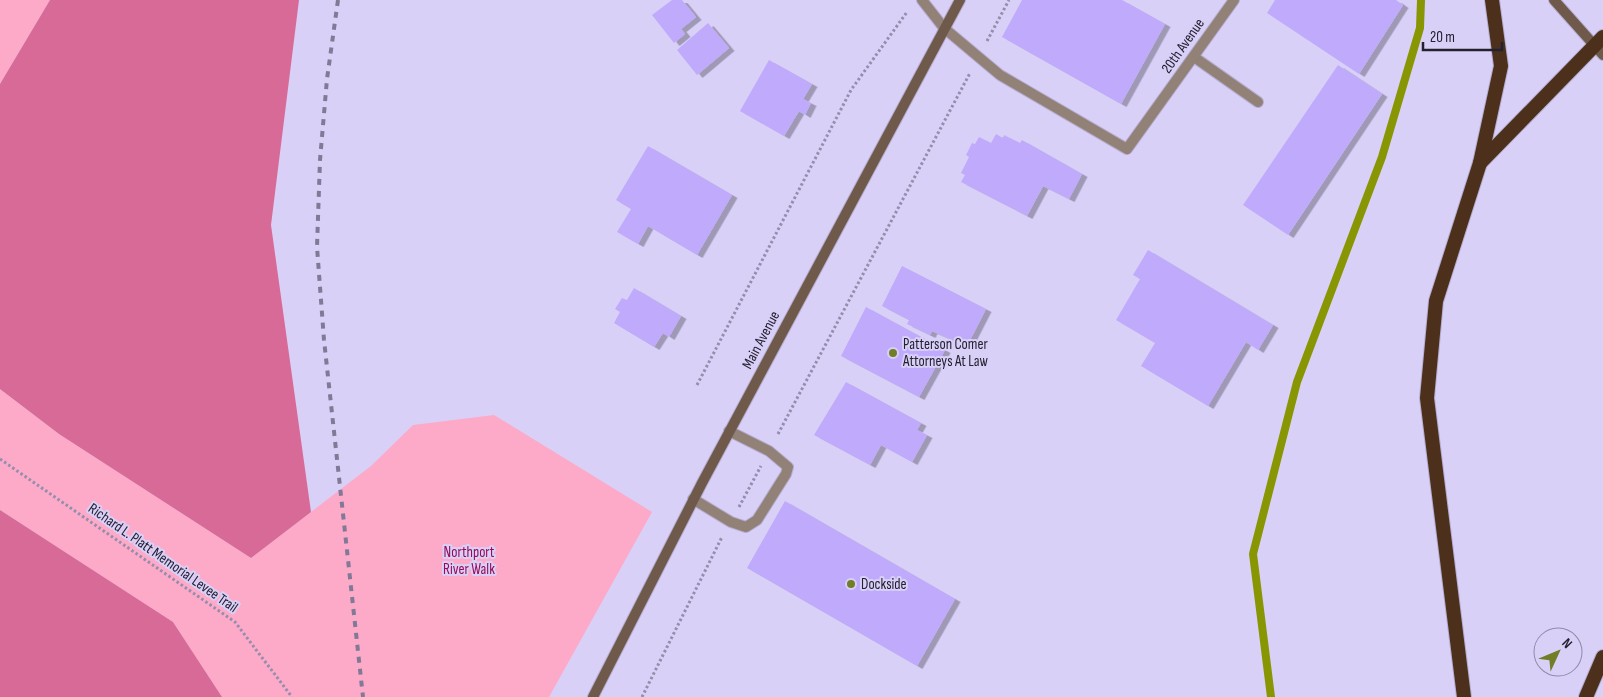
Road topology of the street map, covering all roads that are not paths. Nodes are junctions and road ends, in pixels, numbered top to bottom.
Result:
1 (922, 0) edge
2 (960, 0) edge
3 (1234, 0) edge
4 (1492, 0) edge
5 (1554, 0) edge
6 (944, 28) junction
7 (1600, 46) edge
8 (1194, 58) junction
9 (1258, 102) dead end
10 (1480, 163) junction
11 (729, 431) junction
12 (693, 499) junction
13 (1603, 656) edge
14 (593, 697) edge
15 (1464, 697) edge
16 (1586, 697) edge

1 - 6 street
2 - 6 main road, Main Avenue
3 - 8 street, 20th Avenue
4 - 10 highway
5 - 7 main road
6 - 8 street, 20th Avenue
6 - 11 main road, Main Avenue
7 - 10 highway
8 - 9 street
10 - 15 highway
11 - 12 main road, Main Avenue
11 - 12 street
12 - 14 main road, Main Avenue
13 - 16 highway

